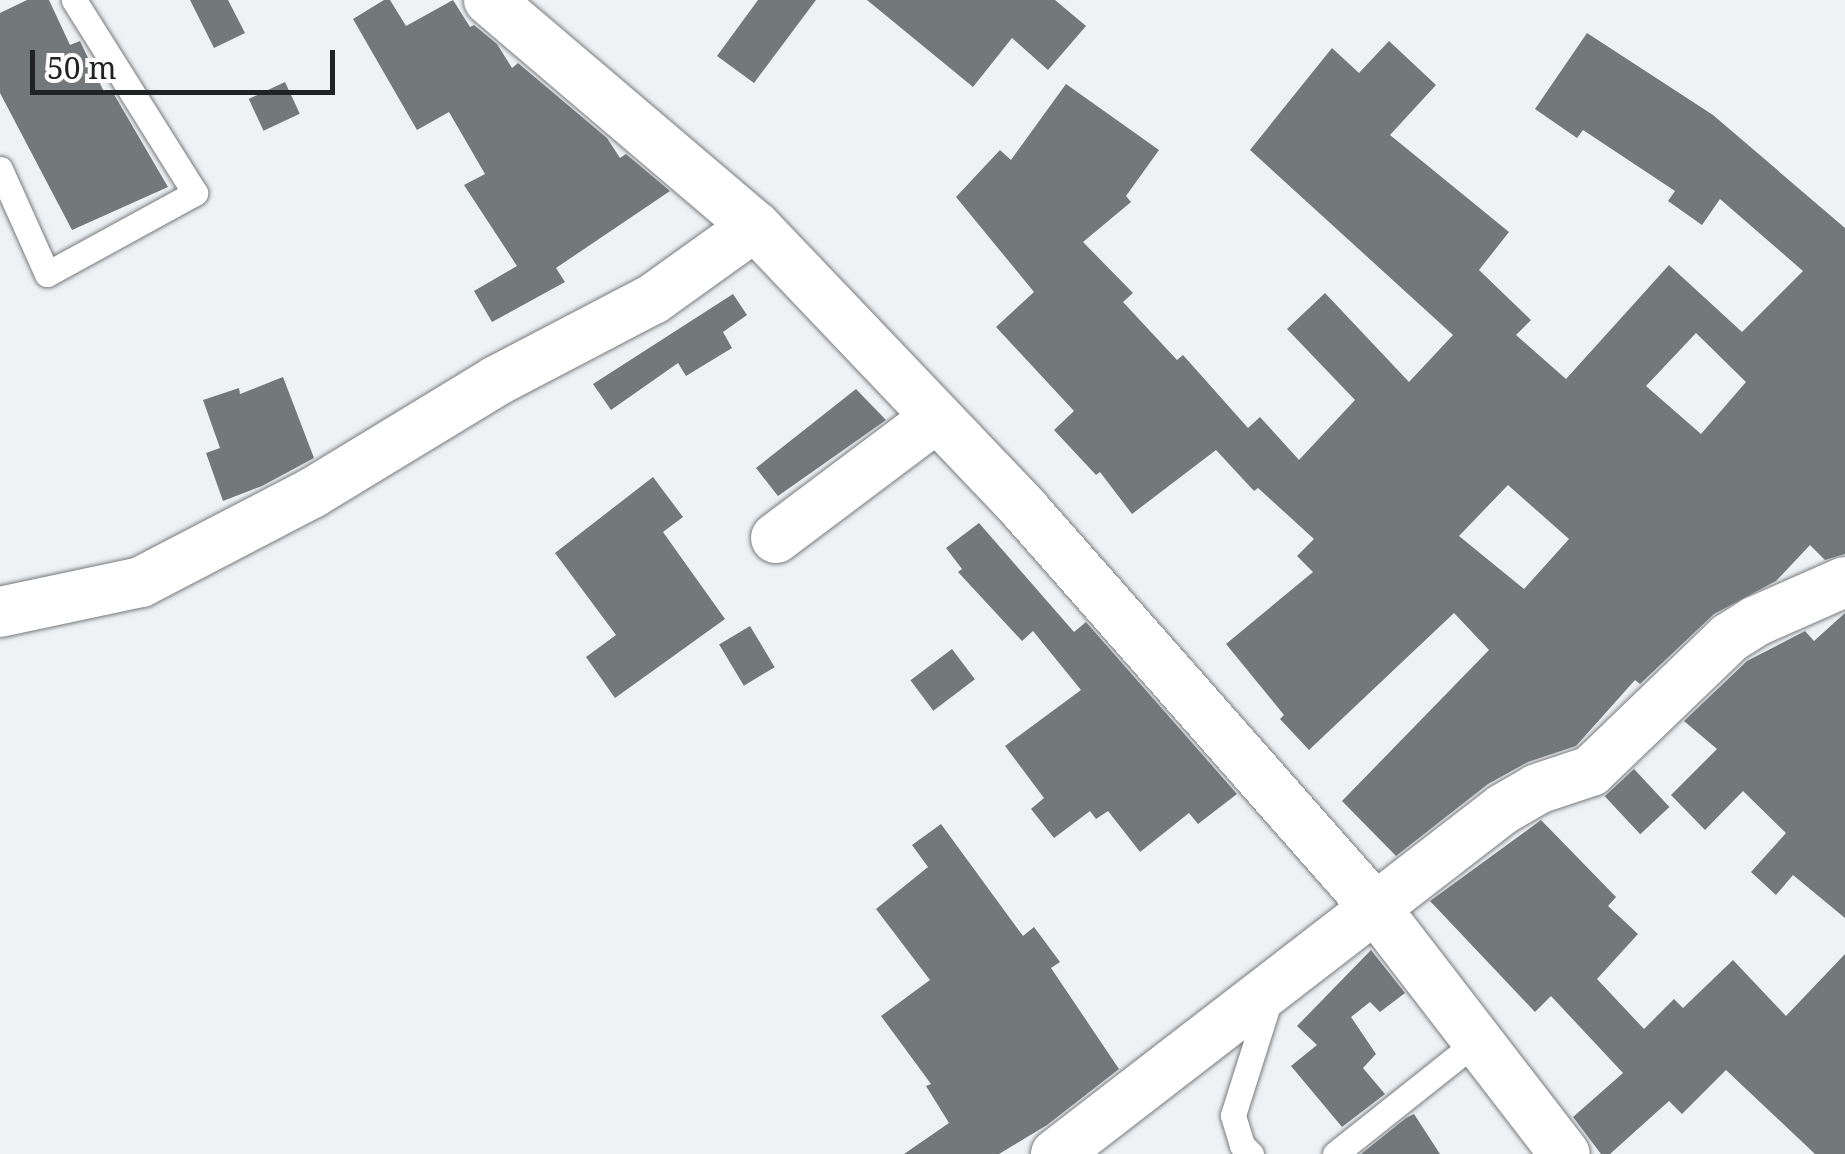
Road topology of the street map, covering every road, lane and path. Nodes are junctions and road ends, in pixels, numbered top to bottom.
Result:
1 (74, 0) edge
2 (489, 0) edge
3 (0, 169) edge
4 (756, 226) junction
5 (938, 418) junction
6 (776, 538) dead end
7 (1845, 582) edge
8 (0, 612) edge
9 (1373, 906) junction
10 (1276, 982) junction
11 (1477, 1041) junction
12 (1056, 1154) edge
13 (1252, 1154) edge
14 (1334, 1154) edge
15 (1565, 1154) edge

1 - 3 lane
2 - 4 street
4 - 5 street
4 - 8 street
5 - 6 street
5 - 9 street
7 - 9 street
9 - 10 street
9 - 11 street
10 - 12 street
10 - 13 lane
11 - 14 lane
11 - 15 street

